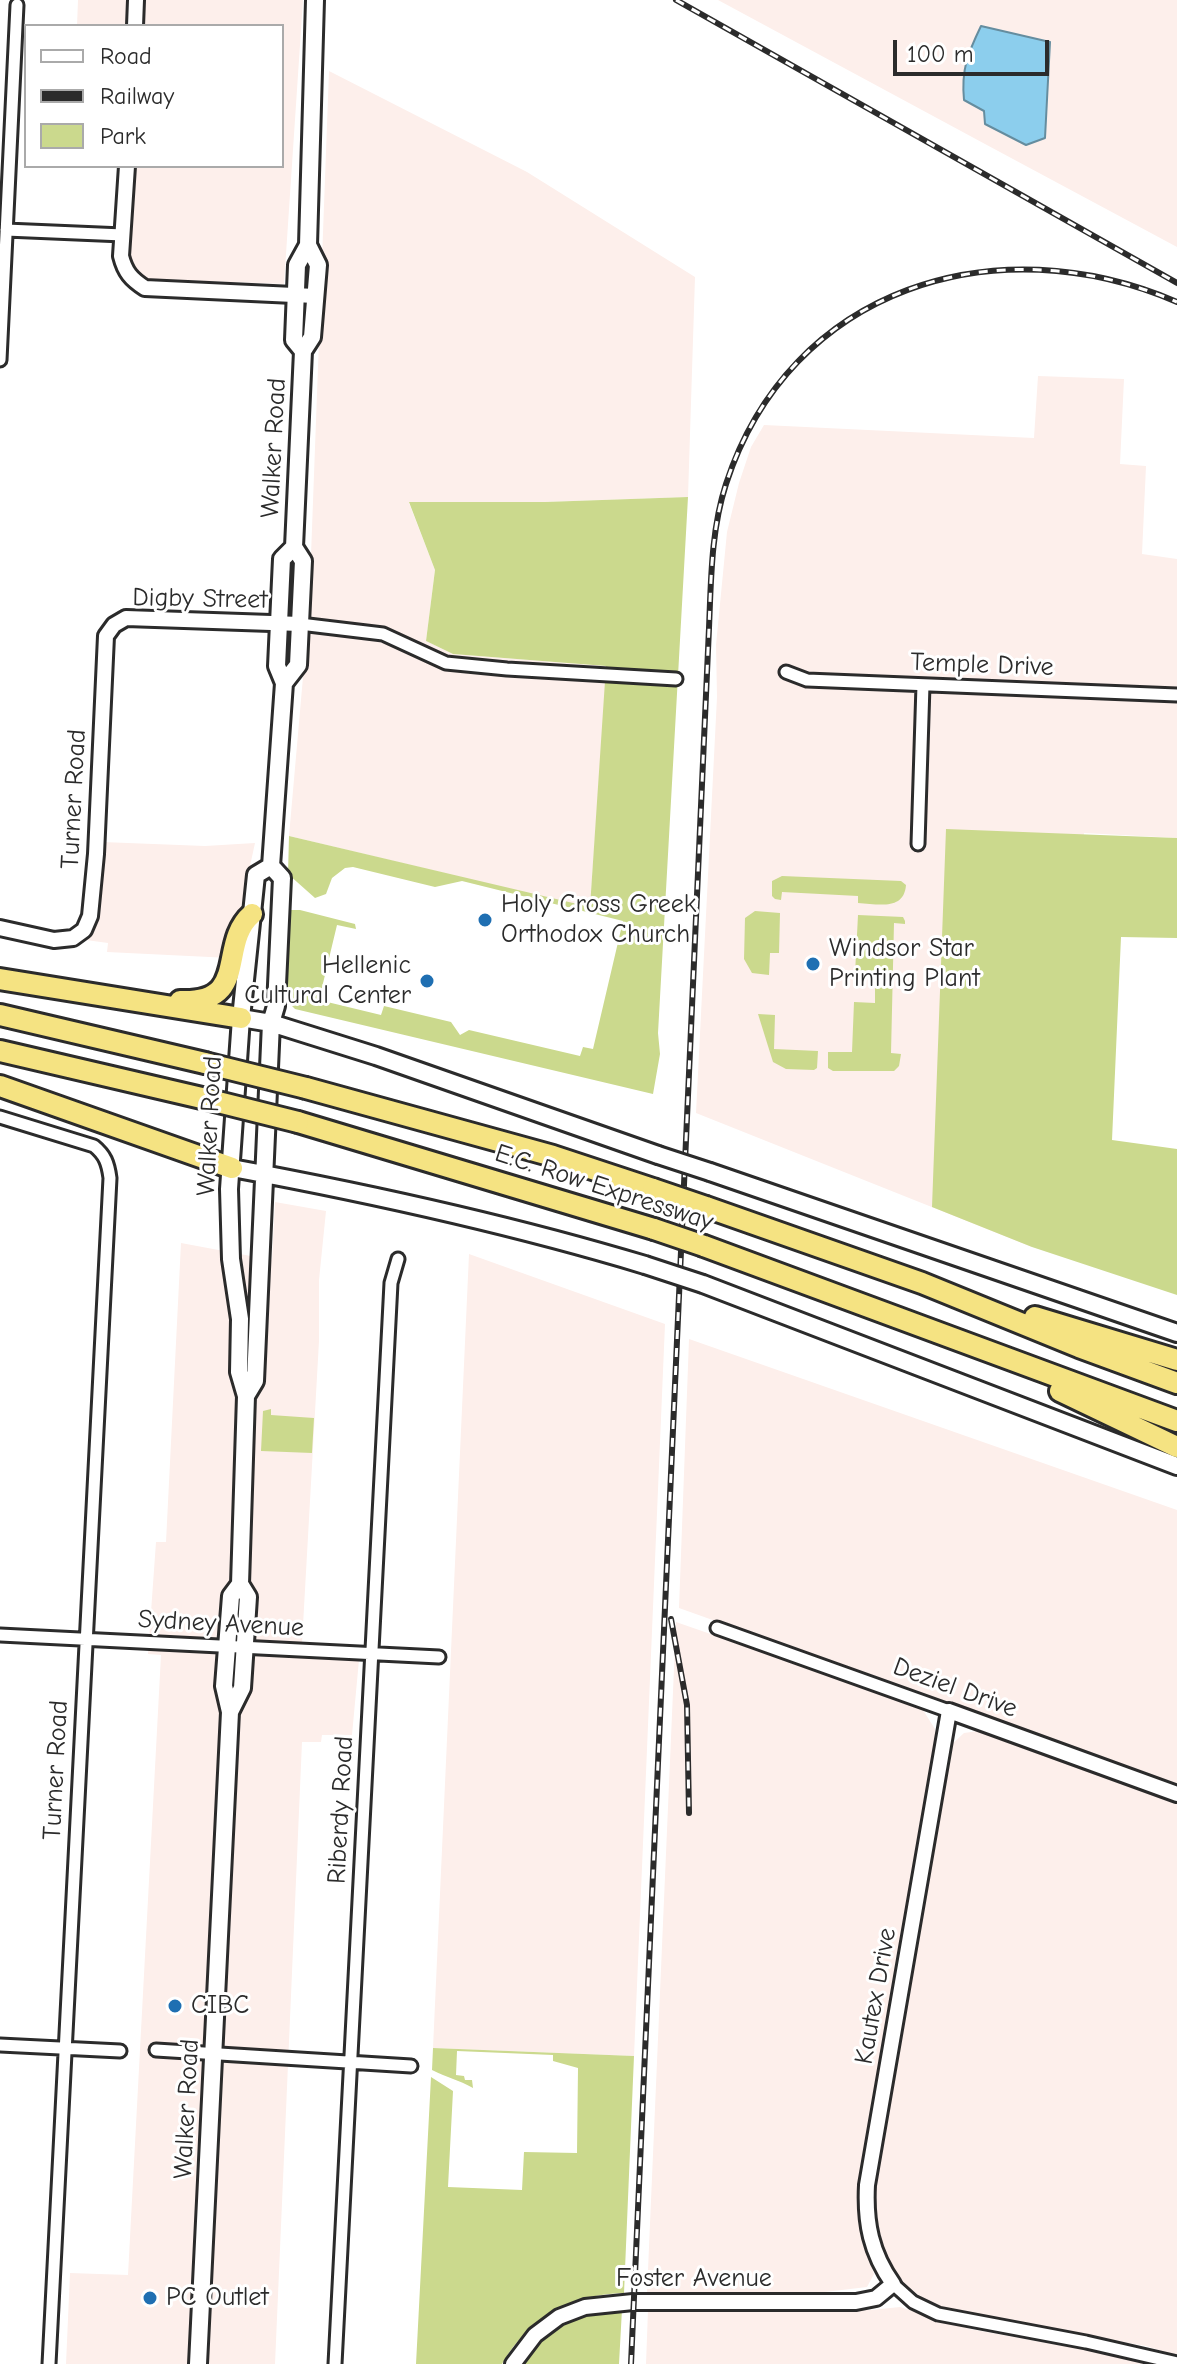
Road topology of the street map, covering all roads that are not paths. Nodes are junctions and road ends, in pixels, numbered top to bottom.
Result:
1 (136, 0) edge
2 (315, 0) edge
3 (17, 5) dead end
4 (135, 24) edge
5 (127, 168) edge
6 (6, 230) junction
7 (123, 235) junction
8 (308, 245) junction
9 (296, 296) junction
10 (315, 296) junction
11 (303, 351) junction
12 (0, 360) edge
13 (294, 547) junction
14 (278, 623) junction
15 (300, 624) junction
16 (106, 636) joint
17 (786, 672) dead end
18 (676, 679) dead end
19 (284, 683) junction
20 (923, 685) junction
21 (1177, 695) edge
22 (918, 844) dead end
23 (271, 866) junction
24 (252, 914) junction
25 (0, 928) edge
26 (0, 979) edge
27 (122, 999) junction
28 (0, 1015) edge
29 (241, 1018) junction
30 (271, 1023) junction
31 (0, 1051) edge
32 (0, 1086) edge
33 (0, 1117) edge
34 (232, 1168) junction
35 (266, 1174) junction
36 (398, 1259) dead end
37 (922, 1283) junction
38 (1177, 1333) edge
39 (952, 1340) junction
40 (1177, 1360) edge
41 (1177, 1383) edge
42 (246, 1396) junction
43 (1177, 1421) edge
44 (1177, 1447) edge
45 (1177, 1466) edge
46 (240, 1584) junction
47 (717, 1628) dead end
48 (0, 1635) edge
49 (87, 1639) junction
50 (227, 1646) junction
51 (245, 1647) junction
52 (372, 1654) junction
53 (439, 1657) dead end
54 (949, 1711) junction
55 (230, 1712) junction
56 (1177, 1794) edge
57 (0, 2045) edge
58 (65, 2049) junction
59 (156, 2050) dead end
60 (120, 2051) dead end
61 (213, 2054) junction
62 (350, 2062) junction
63 (411, 2066) dead end
64 (893, 2284) junction
65 (1177, 2363) edge
66 (49, 2364) edge
67 (198, 2364) edge
68 (335, 2364) edge
69 (513, 2364) edge

1 - 4 street
2 - 8 main road, Walker Road
3 - 6 street
5 - 7 street
6 - 7 street
6 - 12 street
7 - 9 street
8 - 9 main road, Walker Road
8 - 10 main road, Walker Road
9 - 10 street
9 - 11 main road, Walker Road
10 - 11 main road, Walker Road
11 - 13 main road, Walker Road
13 - 14 main road, Walker Road
13 - 15 main road, Walker Road
14 - 15 street, Digby Street
14 - 16 street, Digby Street
14 - 19 main road, Walker Road
15 - 18 street
15 - 19 main road, Walker Road
16 - 25 street, Turner Road
17 - 20 street, Temple Drive
19 - 23 main road, Walker Road
20 - 21 street, Temple Drive
20 - 22 street
23 - 24 main road, Walker Road
23 - 30 main road, Walker Road
24 - 27 highway
24 - 29 main road, Walker Road
26 - 27 highway
27 - 29 highway
28 - 37 highway, E.C. Row Expressway, bridge
29 - 30 main road
29 - 34 main road, Walker Road
30 - 35 main road, Walker Road
30 - 38 main road, bridge
31 - 39 highway, E.C. Row Expressway, bridge
32 - 34 highway
33 - 49 street, Turner Road
34 - 35 main road
34 - 42 main road, Walker Road
35 - 42 main road, Walker Road
35 - 45 main road, bridge
36 - 52 street, Riberdy Road
37 - 40 highway
37 - 41 highway, E.C. Row Expressway
39 - 43 highway, E.C. Row Expressway
39 - 44 highway
42 - 46 main road, Walker Road
46 - 50 main road, Walker Road
46 - 51 main road, Walker Road
47 - 54 street, Deziel Drive
48 - 49 street, Sydney Avenue
49 - 50 street, Sydney Avenue
49 - 58 street, Turner Road
50 - 51 street, Sydney Avenue
50 - 55 main road, Walker Road
51 - 52 street, Sydney Avenue
51 - 55 main road, Walker Road
52 - 53 street, Sydney Avenue
52 - 62 street, Riberdy Road
54 - 56 street, Deziel Drive
54 - 64 street, Kautex Drive
55 - 61 main road, Walker Road
57 - 58 street
58 - 60 street
58 - 66 street, Turner Road
59 - 61 street
61 - 62 street
61 - 67 main road, Walker Road
62 - 63 street
62 - 68 street, Riberdy Road
64 - 65 street
64 - 69 street, Foster Avenue

